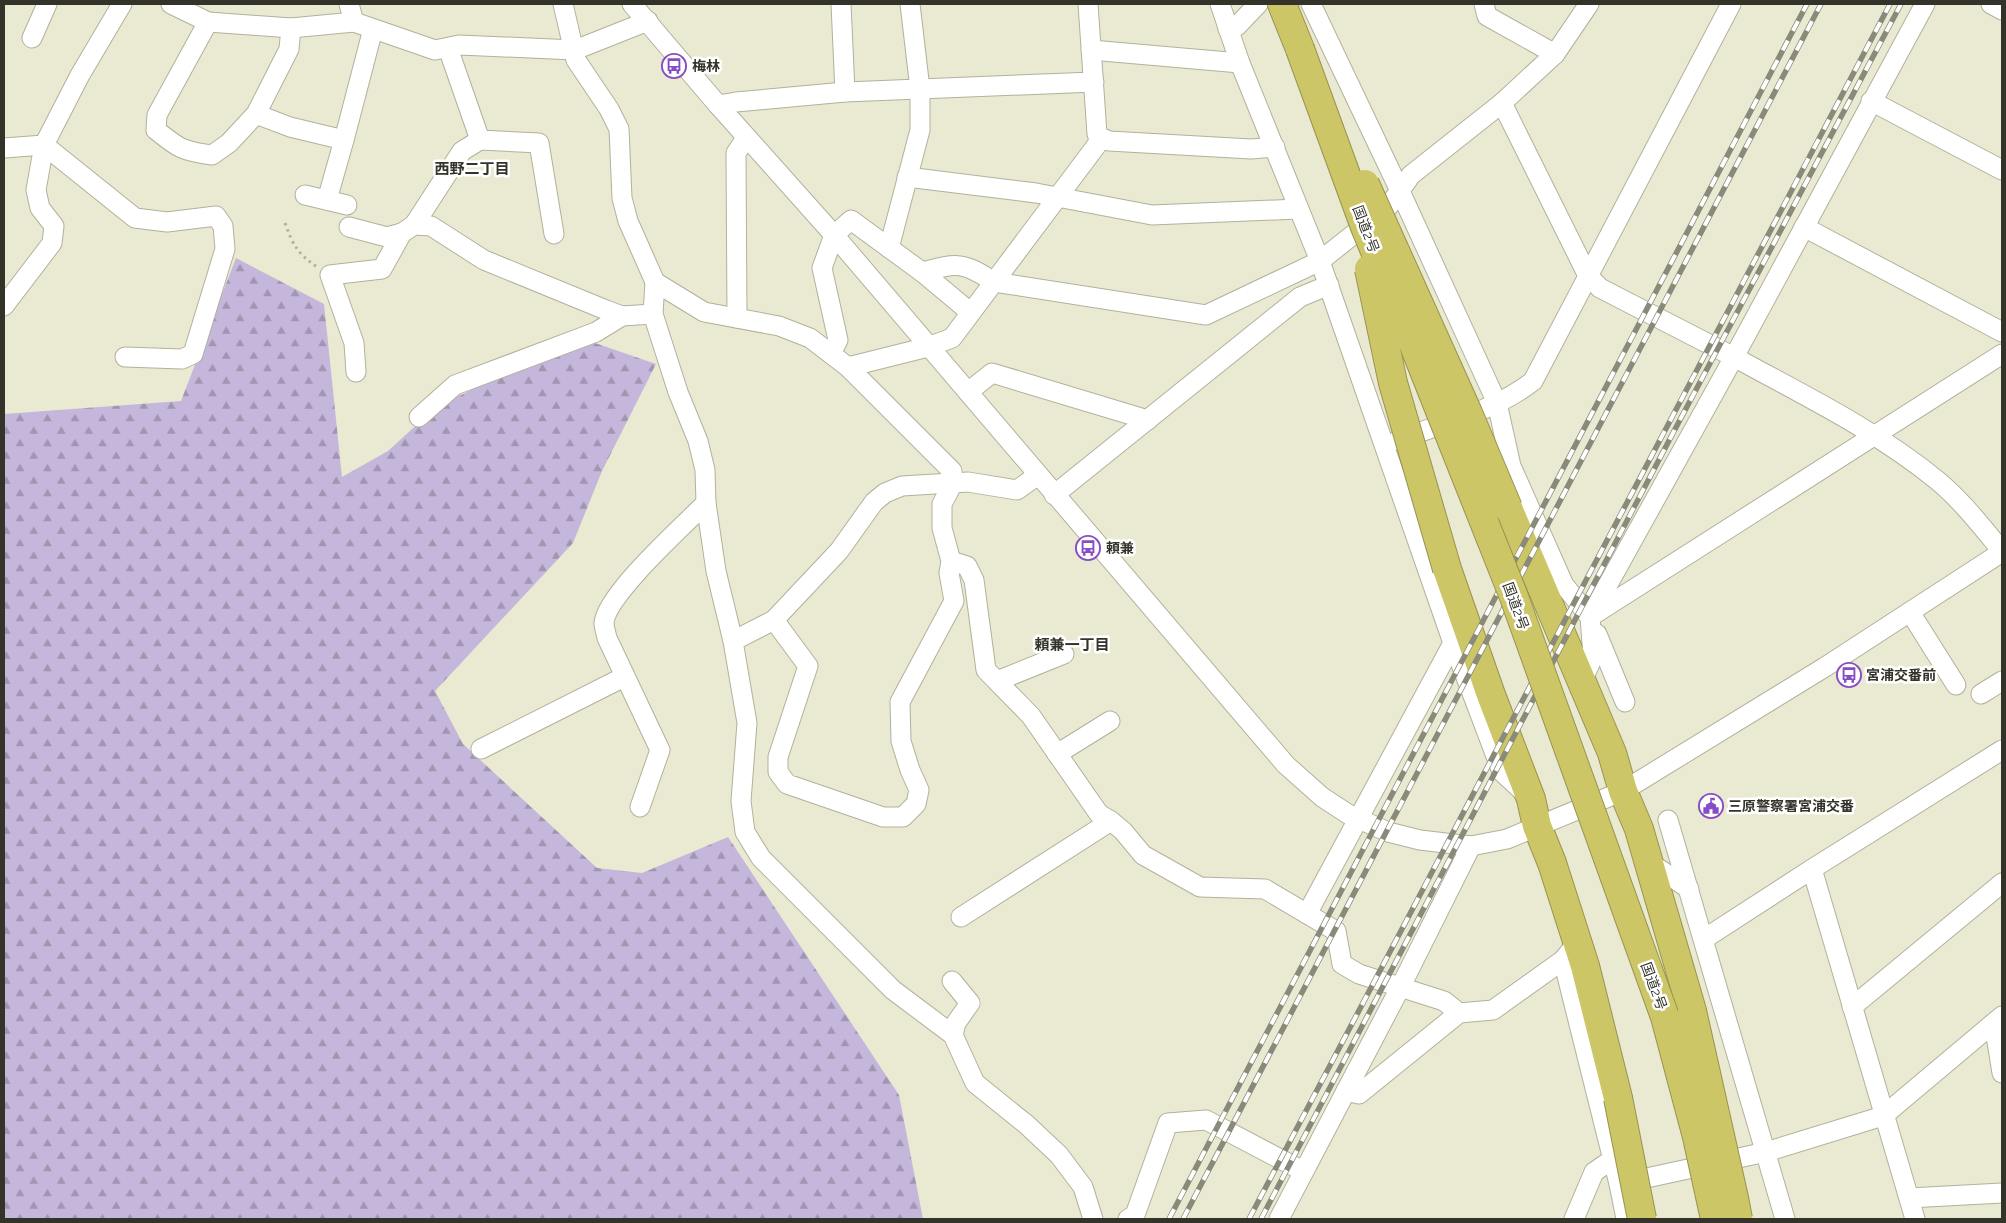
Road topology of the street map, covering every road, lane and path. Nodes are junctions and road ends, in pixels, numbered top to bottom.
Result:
1 (47, 4) edge
2 (122, 4) edge
3 (171, 4) edge
4 (349, 4) edge
5 (563, 4) edge
6 (632, 4) edge
7 (841, 4) edge
8 (910, 4) edge
9 (1088, 4) edge
10 (1220, 4) edge
11 (1258, 4) edge
12 (1282, 4) edge
13 (1311, 4) edge
14 (1484, 4) edge
15 (1588, 4) edge
16 (1731, 4) edge
17 (1925, 4) edge
18 (1991, 4) edge
19 (2002, 10) edge
20 (648, 21) junction
21 (208, 22) junction
22 (354, 22) junction
23 (292, 28) junction
24 (373, 29) junction
25 (1228, 29) junction
26 (32, 38) dead end
27 (448, 48) junction
28 (1300, 49) junction
29 (575, 50) junction
30 (1091, 50) junction
31 (1556, 54) junction
32 (1240, 63) junction
33 (1094, 82) junction
34 (920, 89) junction
35 (845, 92) junction
36 (1871, 101) junction
37 (1502, 103) junction
38 (718, 105) junction
39 (256, 114) junction
40 (746, 138) junction
41 (1102, 138) junction
42 (344, 140) junction
43 (480, 140) junction
44 (44, 145) junction
45 (1275, 147) junction
46 (4, 148) edge
47 (2002, 170) edge
48 (907, 177) junction
49 (1400, 190) junction
50 (305, 195) dead end
51 (1056, 199) junction
52 (327, 200) junction
53 (347, 205) dead end
54 (1298, 209) junction
55 (285, 223) dead end
56 (350, 227) dead end
57 (1365, 227) junction
58 (1804, 227) junction
59 (408, 229) junction
60 (554, 234) dead end
61 (834, 235) junction
62 (889, 248) junction
63 (1320, 261) junction
64 (922, 272) junction
65 (330, 275) junction
66 (1588, 276) junction
67 (655, 282) junction
68 (994, 282) junction
69 (1329, 286) junction
70 (4, 306) edge
71 (970, 312) junction
72 (653, 314) junction
73 (622, 316) junction
74 (737, 318) junction
75 (2002, 332) edge
76 (928, 347) junction
77 (831, 354) junction
78 (2002, 354) edge
79 (125, 357) dead end
80 (1734, 357) junction
81 (848, 366) junction
82 (356, 372) dead end
83 (968, 392) junction
84 (1497, 403) junction
85 (419, 417) dead end
86 (1148, 420) junction
87 (1876, 436) junction
88 (1384, 445) junction
89 (1038, 475) junction
90 (953, 483) junction
91 (1054, 495) junction
92 (706, 502) junction
93 (2002, 551) edge
94 (952, 561) junction
95 (1614, 591) junction
96 (1910, 612) junction
97 (1590, 617) junction
98 (774, 620) junction
99 (733, 641) junction
100 (1453, 643) junction
101 (1064, 654) dead end
102 (624, 677) junction
103 (997, 681) junction
104 (1582, 681) junction
105 (2002, 681) edge
106 (1956, 685) dead end
107 (1981, 694) dead end
108 (1625, 702) dead end
109 (1110, 721) dead end
110 (481, 749) dead end
111 (2002, 750) edge
112 (1057, 754) junction
113 (1623, 791) junction
114 (1531, 799) junction
115 (640, 807) dead end
116 (1359, 819) junction
117 (1668, 820) dead end
118 (1111, 821) junction
119 (1537, 826) junction
120 (1471, 846) junction
121 (1649, 862) junction
122 (1812, 869) junction
123 (2002, 883) edge
124 (1689, 889) junction
125 (1307, 914) junction
126 (961, 918) dead end
127 (1704, 939) junction
128 (1570, 952) junction
129 (952, 981) dead end
130 (1400, 988) junction
131 (1852, 1007) junction
132 (1459, 1013) junction
133 (1998, 1019) edge
134 (952, 1034) junction
135 (2002, 1073) edge
136 (1346, 1092) junction
137 (1883, 1116) junction
138 (1766, 1152) junction
139 (1612, 1159) junction
140 (1303, 1172) junction
141 (1619, 1184) junction
142 (2002, 1193) edge
143 (1909, 1198) junction
144 (1093, 1219) edge
145 (1128, 1219) edge
146 (1278, 1219) edge
147 (1574, 1219) edge
148 (1626, 1219) edge
149 (1642, 1219) edge
150 (1715, 1219) edge
151 (1738, 1219) edge
152 (1785, 1219) edge
153 (1915, 1219) edge

1 - 26 street
2 - 44 street
3 - 21 street
4 - 22 street
5 - 29 street
6 - 20 street
7 - 35 street
8 - 34 street
9 - 30 street
10 - 25 street
11 - 25 street
12 - 28 highway, 国道2号
13 - 49 street
14 - 31 street
15 - 31 street
16 - 66 street
17 - 36 street
18 - 19 street
20 - 29 street
20 - 38 street
21 - 23 street
21 - 39 street
22 - 23 street
22 - 24 street
23 - 39 street
24 - 27 street
24 - 42 street
25 - 32 street
27 - 29 street
27 - 43 street
28 - 57 highway, 国道2号, bridge
28 - 104 highway, bridge
29 - 67 street
30 - 32 street
30 - 33 street
31 - 37 street
32 - 45 street
33 - 34 street
33 - 41 street
34 - 35 street
34 - 48 street
35 - 38 street
36 - 47 street
36 - 58 street
37 - 49 street
37 - 66 street
38 - 40 street
39 - 42 street
40 - 61 street
40 - 74 street
41 - 45 street
41 - 51 street
42 - 52 street
43 - 59 street
43 - 60 street
44 - 46 street
44 - 70 street
44 - 79 street
45 - 54 street
48 - 51 street
48 - 62 street
49 - 63 street
49 - 84 street
50 - 52 street
51 - 54 street
51 - 68 street
52 - 53 street
54 - 63 street
55 - 65 path
56 - 59 street
57 - 114 highway, bridge
57 - 150 highway, 国道2号, bridge
58 - 75 street
58 - 80 street
59 - 65 street
59 - 73 street
61 - 62 street
61 - 76 street
61 - 77 street
62 - 64 street
63 - 68 street
63 - 69 street
64 - 68 street
64 - 71 street
65 - 82 street
66 - 80 street
66 - 84 street
67 - 72 street
67 - 74 street
68 - 71 street
69 - 86 street
69 - 88 street
71 - 76 street
72 - 73 street
72 - 92 street
73 - 85 street
74 - 77 street
76 - 81 street
76 - 83 street
77 - 81 street
78 - 87 street
80 - 87 street
80 - 95 street
81 - 90 street
83 - 86 street
83 - 89 street
84 - 88 street
84 - 97 street
86 - 91 street
87 - 93 street
87 - 95 street
88 - 100 street
89 - 90 street
89 - 91 street
90 - 94 street
90 - 98 street
91 - 116 street
92 - 99 street
92 - 102 street
93 - 96 street
94 - 98 street
94 - 103 street
95 - 97 street
96 - 106 street
96 - 113 street
97 - 104 street
97 - 108 street
98 - 99 street
99 - 134 street
100 - 114 street
100 - 116 street
101 - 103 street
102 - 110 street
102 - 115 street
103 - 112 street
104 - 113 highway
105 - 107 street
109 - 112 street
111 - 122 street
112 - 118 street
113 - 119 street
113 - 121 highway
114 - 119 highway
116 - 120 street
116 - 125 street
117 - 124 street
118 - 125 street
118 - 126 street
119 - 120 street
119 - 128 highway
120 - 130 street
121 - 124 street
121 - 151 highway, bridge
122 - 127 street
122 - 131 street
123 - 131 street
124 - 127 street
125 - 130 street
127 - 138 street
128 - 132 street
128 - 139 street
128 - 149 highway, bridge
129 - 134 street
130 - 132 street
130 - 136 street
131 - 137 street
132 - 136 street
133 - 135 street
133 - 137 street
134 - 144 street
136 - 140 street
137 - 138 street
137 - 143 street
138 - 141 street
138 - 152 street
139 - 141 street
139 - 147 street
140 - 145 street
140 - 146 street
141 - 148 street
142 - 143 street
143 - 153 street

